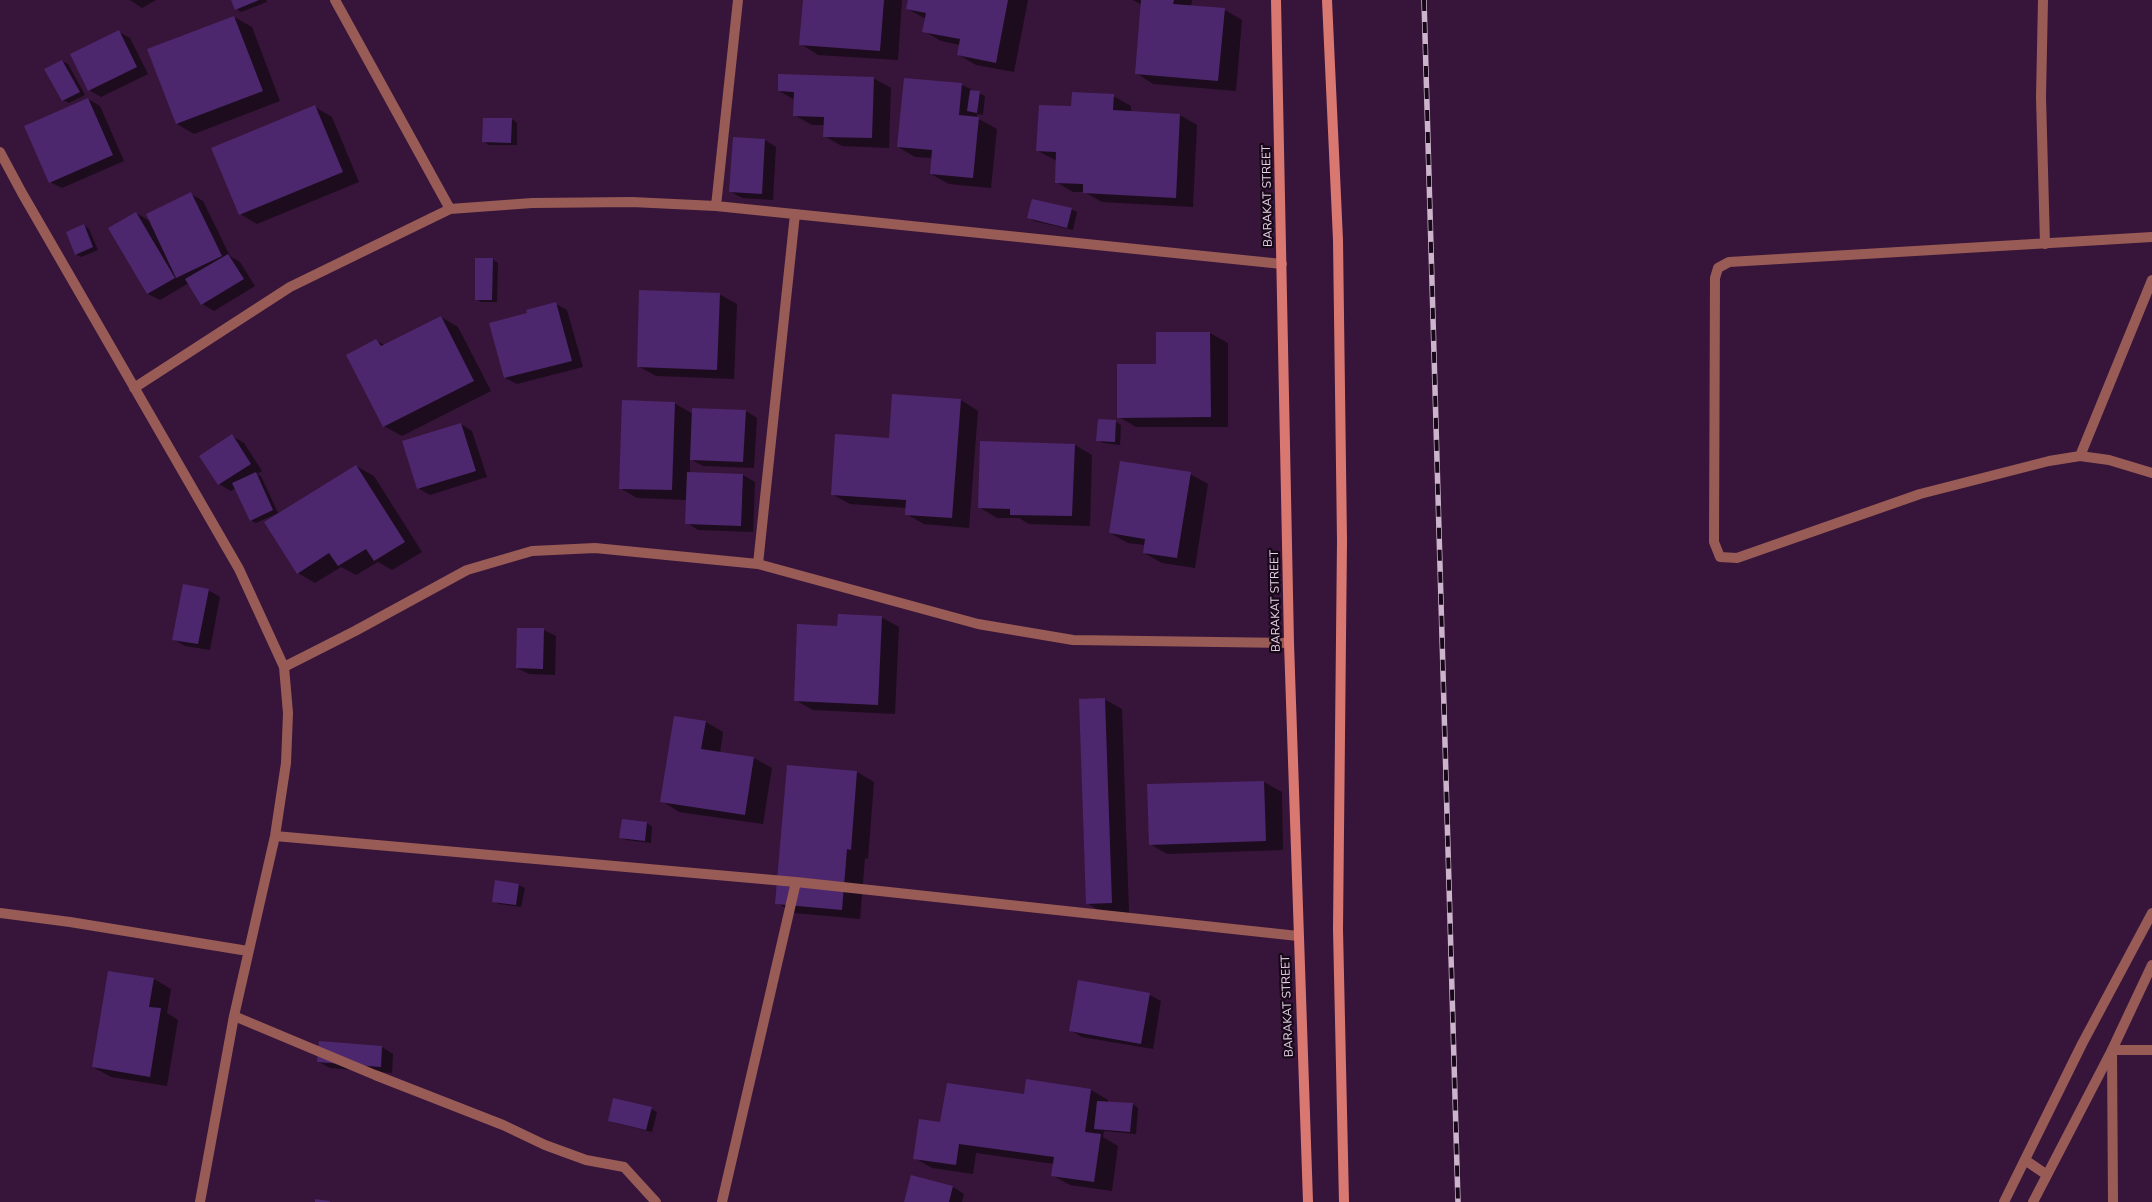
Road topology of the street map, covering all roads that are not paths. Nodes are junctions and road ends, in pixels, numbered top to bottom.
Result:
1 (335, 0) edge
2 (738, 0) edge
3 (1276, 0) edge
4 (1327, 0) edge
5 (2043, 0) edge
6 (0, 152) edge
7 (716, 206) junction
8 (450, 210) junction
9 (795, 214) junction
10 (2152, 237) edge
11 (2045, 244) junction
12 (1282, 264) junction
13 (2152, 280) edge
14 (134, 388) junction
15 (2080, 456) junction
16 (2152, 473) edge
17 (758, 564) junction
18 (1289, 643) junction
19 (284, 667) junction
20 (275, 836) junction
21 (796, 882) junction
22 (0, 913) edge
23 (2152, 913) edge
24 (1298, 936) junction
25 (248, 951) junction
26 (2152, 965) edge
27 (234, 1016) junction
28 (2112, 1050) junction
29 (2152, 1050) edge
30 (2024, 1160) junction
31 (2047, 1175) junction
32 (200, 1202) edge
33 (656, 1202) edge
34 (722, 1202) edge
35 (1308, 1202) edge
36 (1344, 1202) edge
37 (2004, 1202) edge
38 (2033, 1202) edge
39 (2113, 1202) edge

1 - 8 street
2 - 7 street
3 - 12 main road, BARAKAT STREET
4 - 36 main road
5 - 11 street
6 - 14 street
7 - 8 street
7 - 9 street
8 - 14 street
9 - 12 street
9 - 17 street
10 - 11 street
11 - 15 street
12 - 18 main road, BARAKAT STREET
13 - 15 street
14 - 19 street
15 - 16 street
17 - 18 street
17 - 19 street
18 - 24 main road, BARAKAT STREET
19 - 20 street
20 - 21 street
20 - 25 street
21 - 24 street
21 - 34 street
22 - 25 street
23 - 30 street
24 - 35 main road, BARAKAT STREET
25 - 27 street
26 - 28 street
27 - 32 street
27 - 33 street
28 - 29 street
28 - 31 street
28 - 39 street
30 - 31 street
30 - 37 street
31 - 38 street

